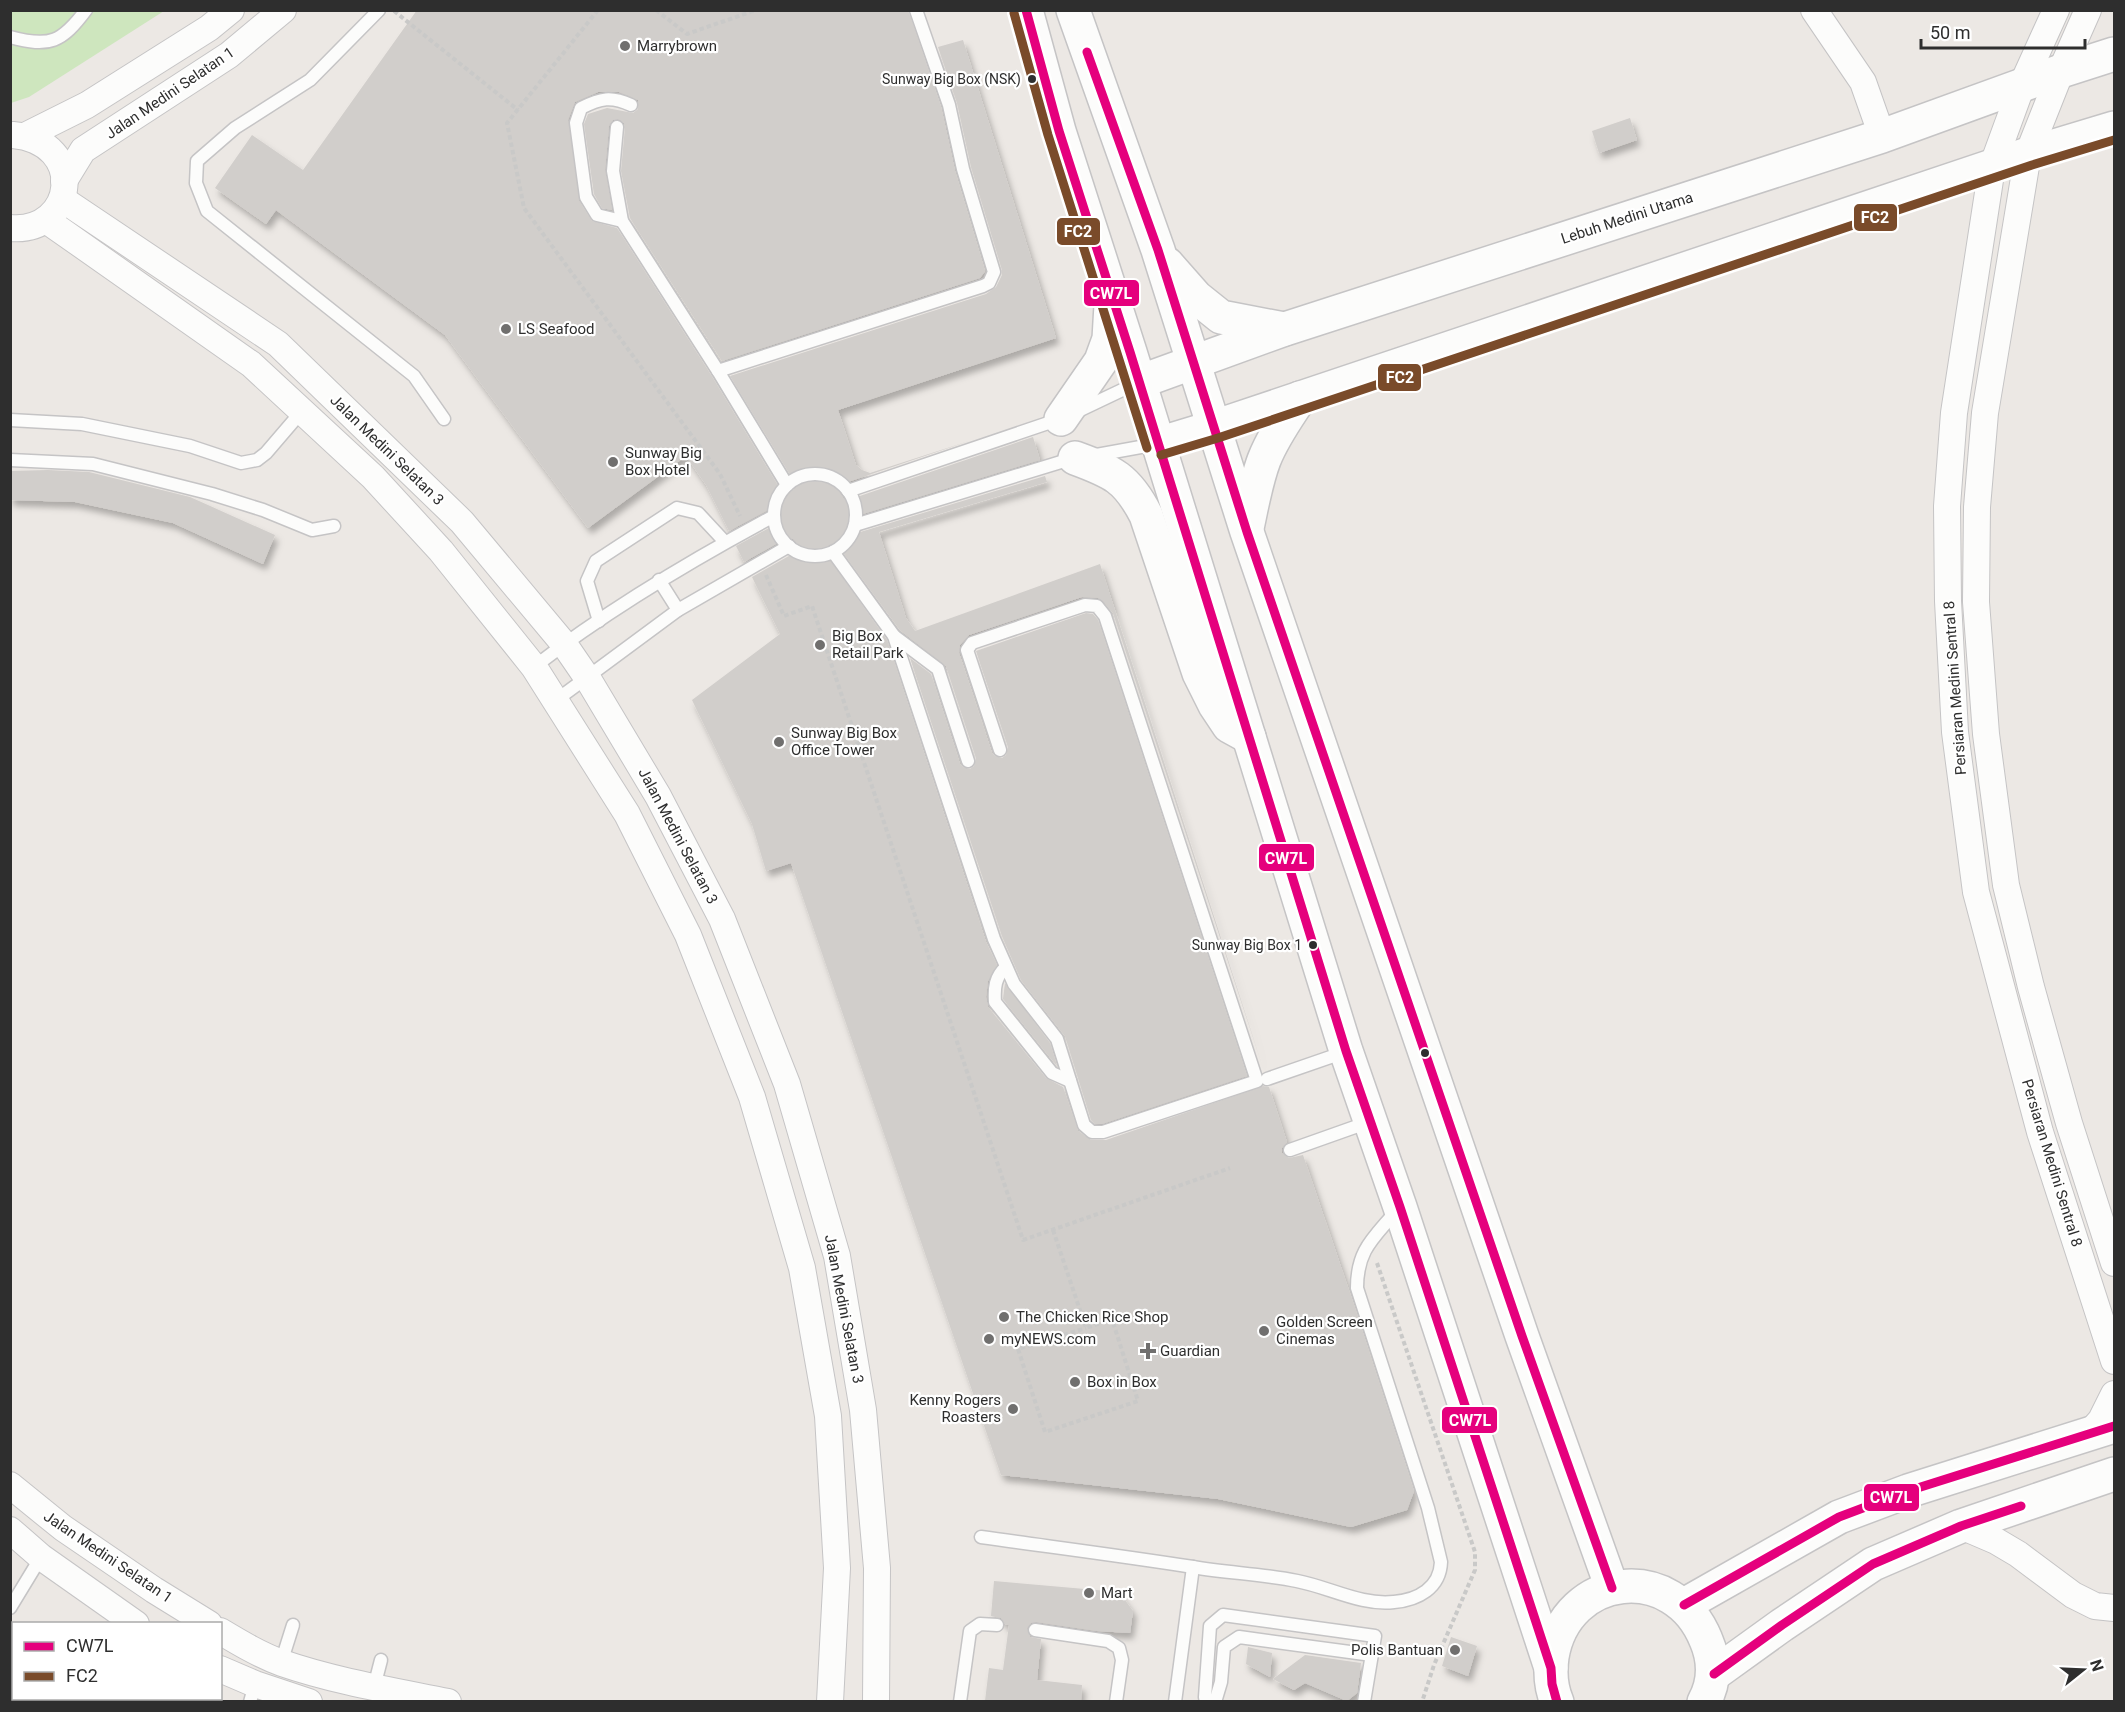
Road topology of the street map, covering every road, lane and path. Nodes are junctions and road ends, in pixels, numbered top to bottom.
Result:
1 (86, 10) edge
2 (231, 10) edge
3 (379, 10) edge
4 (394, 10) edge
5 (598, 10) edge
6 (656, 10) edge
7 (756, 10) edge
8 (916, 10) edge
9 (1026, 10) edge
10 (1073, 10) edge
11 (1814, 10) edge
12 (2056, 10) edge
13 (2088, 10) edge
14 (281, 11) edge
15 (10, 37) edge
16 (2115, 54) edge
17 (2061, 71) junction
18 (2022, 85) junction
19 (631, 105) dead end
20 (518, 110) junction
21 (617, 126) dead end
22 (2115, 128) edge
23 (18, 136) edge
24 (1882, 136) junction
25 (2028, 154) junction
26 (1992, 166) junction
27 (63, 190) junction
28 (46, 220) junction
29 (622, 221) junction
30 (11, 229) edge
31 (1158, 250) junction
32 (1111, 295) junction
33 (1285, 329) junction
34 (1194, 363) junction
35 (718, 371) junction
36 (1139, 382) junction
37 (1300, 398) junction
38 (302, 411) junction
39 (444, 419) dead end
40 (1061, 419) junction
41 (10, 420) edge
42 (1214, 427) junction
43 (1158, 444) junction
44 (1075, 458) junction
45 (10, 460) edge
46 (787, 484) junction
47 (849, 491) junction
48 (774, 516) junction
49 (744, 525) dead end
50 (855, 525) junction
51 (334, 526) dead end
52 (1247, 532) junction
53 (725, 542) junction
54 (789, 546) junction
55 (834, 552) junction
56 (762, 566) dead end
57 (659, 580) junction
58 (678, 610) junction
59 (599, 621) junction
60 (894, 636) junction
61 (564, 644) junction
62 (534, 667) junction
63 (588, 679) junction
64 (555, 701) junction
65 (1250, 737) junction
66 (1000, 750) dead end
67 (968, 761) dead end
68 (1006, 967) junction
69 (1346, 1051) junction
70 (1266, 1079) dead end
71 (1070, 1082) junction
72 (1370, 1121) junction
73 (1290, 1150) dead end
74 (1230, 1168) dead end
75 (1400, 1207) junction
76 (1053, 1230) junction
77 (2115, 1263) edge
78 (1086, 1328) junction
79 (2115, 1361) edge
80 (2115, 1394) edge
81 (2101, 1431) edge
82 (2115, 1474) edge
83 (10, 1485) edge
84 (1961, 1526) junction
85 (10, 1530) edge
86 (981, 1537) dead end
87 (41, 1557) junction
88 (1193, 1567) junction
89 (1612, 1588) junction
90 (1684, 1605) junction
91 (10, 1608) edge
92 (2115, 1608) edge
93 (135, 1622) edge
94 (207, 1622) edge
95 (293, 1625) dead end
96 (997, 1625) dead end
97 (1035, 1630) dead end
98 (222, 1632) edge
99 (1372, 1655) junction
100 (381, 1660) dead end
101 (281, 1663) junction
102 (1551, 1668) junction
103 (222, 1670) edge
104 (374, 1687) junction
105 (1709, 1688) edge
106 (252, 1693) edge
107 (309, 1701) edge
108 (448, 1701) edge
109 (830, 1701) edge
110 (876, 1701) edge
111 (960, 1701) edge
112 (1116, 1701) edge
113 (1175, 1701) edge
114 (1206, 1701) edge
115 (1215, 1701) edge
116 (1364, 1701) edge
117 (1557, 1701) edge

1 - 15 lane
2 - 23 street
3 - 39 lane
4 - 20 path
5 - 20 path
6 - 7 path
8 - 35 lane
9 - 32 street
10 - 31 street
11 - 24 street
12 - 18 street, Persiaran Medini Sentral 8
13 - 17 street, Persiaran Medini Sentral 8
14 - 27 street, Jalan Medini Selatan 1
16 - 17 street, Lebuh Medini Utama
17 - 18 street, Lebuh Medini Utama
17 - 25 street, Persiaran Medini Sentral 8
18 - 24 street, Lebuh Medini Utama
18 - 26 street, Persiaran Medini Sentral 8
19 - 29 lane
20 - 49 path
21 - 29 lane
22 - 25 street
23 - 27 street
24 - 33 street, Lebuh Medini Utama
25 - 26 street
25 - 77 street, Persiaran Medini Sentral 8
26 - 37 street
26 - 79 street, Persiaran Medini Sentral 8
27 - 28 street, Jalan Medini Selatan 1
27 - 61 street, Jalan Medini Selatan 3
28 - 30 street
28 - 38 street, Jalan Medini Selatan 3
29 - 35 lane
31 - 33 street
31 - 34 street
32 - 36 street
32 - 40 street
33 - 34 street, Lebuh Medini Utama
34 - 36 street, Lebuh Medini Utama
34 - 42 street
35 - 46 lane
36 - 40 lane
36 - 43 street
37 - 42 street
37 - 52 street
38 - 41 lane
38 - 62 street, Jalan Medini Selatan 3
40 - 47 lane
42 - 43 street
42 - 52 street
43 - 44 lane
43 - 65 street
44 - 50 lane
44 - 65 street
45 - 51 lane
46 - 47 lane
46 - 48 lane
47 - 50 lane
48 - 53 lane
48 - 54 lane
50 - 55 lane
52 - 89 street
53 - 57 lane
53 - 59 lane
54 - 55 lane
54 - 58 lane
55 - 60 lane
56 - 76 path
57 - 58 lane
57 - 59 lane
58 - 63 lane
59 - 61 lane
60 - 67 lane
60 - 68 lane
61 - 62 lane
61 - 63 street, Jalan Medini Selatan 3
62 - 64 street, Jalan Medini Selatan 3
63 - 64 lane
63 - 110 street, Jalan Medini Selatan 3
64 - 109 street, Jalan Medini Selatan 3
65 - 69 street
66 - 71 lane
68 - 71 lane
68 - 71 lane
69 - 70 lane
69 - 72 street
72 - 73 lane
72 - 75 street
74 - 76 path
75 - 88 lane
75 - 102 street
76 - 78 path
78 - 78 path
80 - 81 street
81 - 90 street
82 - 84 street
83 - 94 street, Jalan Medini Selatan 1
84 - 92 street
84 - 105 street
85 - 87 street
86 - 88 lane
87 - 91 lane
87 - 93 street
88 - 113 lane
89 - 90 street
89 - 102 street
90 - 105 street
95 - 101 lane
96 - 111 lane
97 - 112 lane
98 - 101 street
99 - 114 lane
99 - 115 lane
99 - 116 lane
100 - 104 lane
101 - 104 street
102 - 117 street
103 - 106 street
104 - 108 street
106 - 107 street

